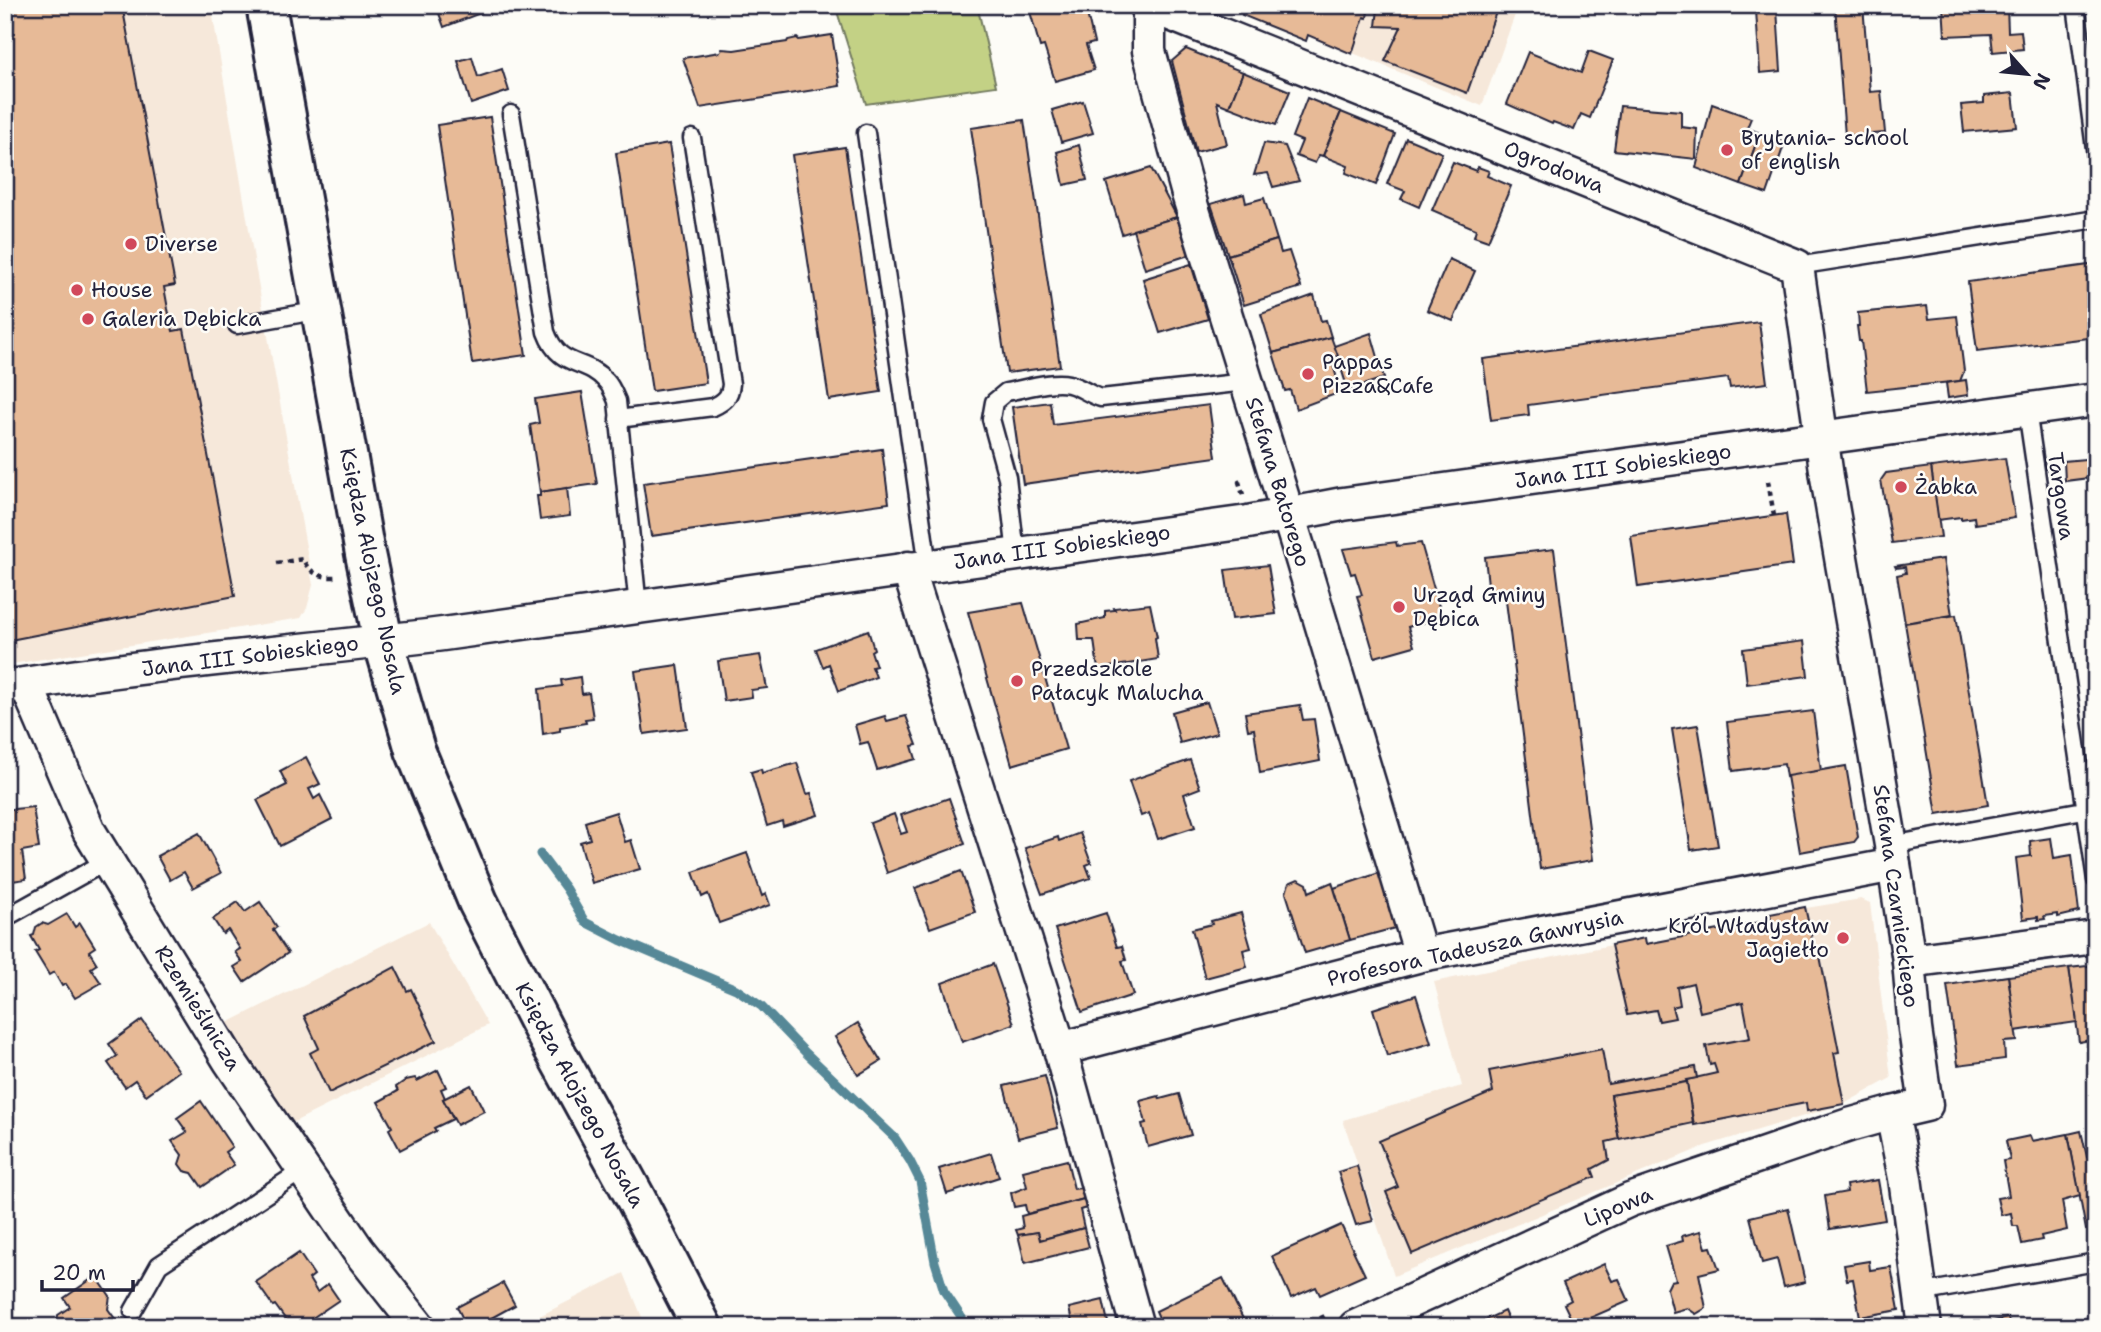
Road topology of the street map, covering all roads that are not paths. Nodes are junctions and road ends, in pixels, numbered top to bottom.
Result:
1 (266, 5) edge
2 (2076, 5) edge
3 (1148, 6) edge
4 (511, 114) dead end
5 (866, 132) dead end
6 (692, 138) dead end
7 (2096, 156) edge
8 (2096, 219) edge
9 (1797, 266) junction
10 (321, 310) junction
11 (237, 325) dead end
12 (1246, 382) junction
13 (2096, 400) edge
14 (2027, 410) junction
15 (618, 419) junction
16 (1821, 439) junction
17 (1288, 515) junction
18 (1016, 554) junction
19 (918, 567) junction
20 (638, 607) junction
21 (383, 640) junction
22 (16, 685) edge
23 (2088, 765) edge
24 (2084, 810) junction
25 (1893, 855) junction
26 (107, 860) junction
27 (2096, 880) edge
28 (5, 919) edge
29 (2096, 937) edge
30 (1421, 955) junction
31 (1909, 961) junction
32 (1060, 1049) junction
33 (1892, 1113) junction
34 (303, 1170) junction
35 (2096, 1262) edge
36 (1919, 1293) junction
37 (133, 1311) dead end
38 (1346, 1318) edge
39 (419, 1327) edge
40 (702, 1327) edge
41 (1137, 1327) edge
42 (1925, 1327) edge

1 - 10 street, Księdza Alojzego Nosala
2 - 7 lane
3 - 9 street, Ogrodowa
3 - 12 street, Stefana Batorego
4 - 15 lane
5 - 19 lane
6 - 15 lane
8 - 9 lane
9 - 16 street
10 - 11 lane
10 - 21 street, Księdza Alojzego Nosala
12 - 17 street, Stefana Batorego
12 - 18 lane
13 - 14 street, Jana III Sobieskiego
14 - 16 street, Jana III Sobieskiego
14 - 23 lane, Targowa
15 - 20 lane
16 - 17 street, Jana III Sobieskiego
16 - 25 street, Stefana Czarnieckiego
17 - 18 street, Jana III Sobieskiego
17 - 30 street, Stefana Batorego
18 - 19 street, Jana III Sobieskiego
19 - 20 street, Jana III Sobieskiego
19 - 32 street
20 - 21 street, Jana III Sobieskiego
21 - 22 street, Jana III Sobieskiego
21 - 40 street, Księdza Alojzego Nosala
22 - 26 street, Rzemieślnicza
23 - 24 lane, Targowa
24 - 25 lane
24 - 27 lane, Targowa
25 - 30 street, Profesora Tadeusza Gawrysia
25 - 31 street, Stefana Czarnieckiego
26 - 28 lane
26 - 34 street, Rzemieślnicza
29 - 31 street
30 - 32 street, Profesora Tadeusza Gawrysia
31 - 33 street, Stefana Czarnieckiego
32 - 41 street
33 - 36 street
33 - 38 street, Lipowa
34 - 37 lane
34 - 39 street, Rzemieślnicza
35 - 36 lane
36 - 42 street

